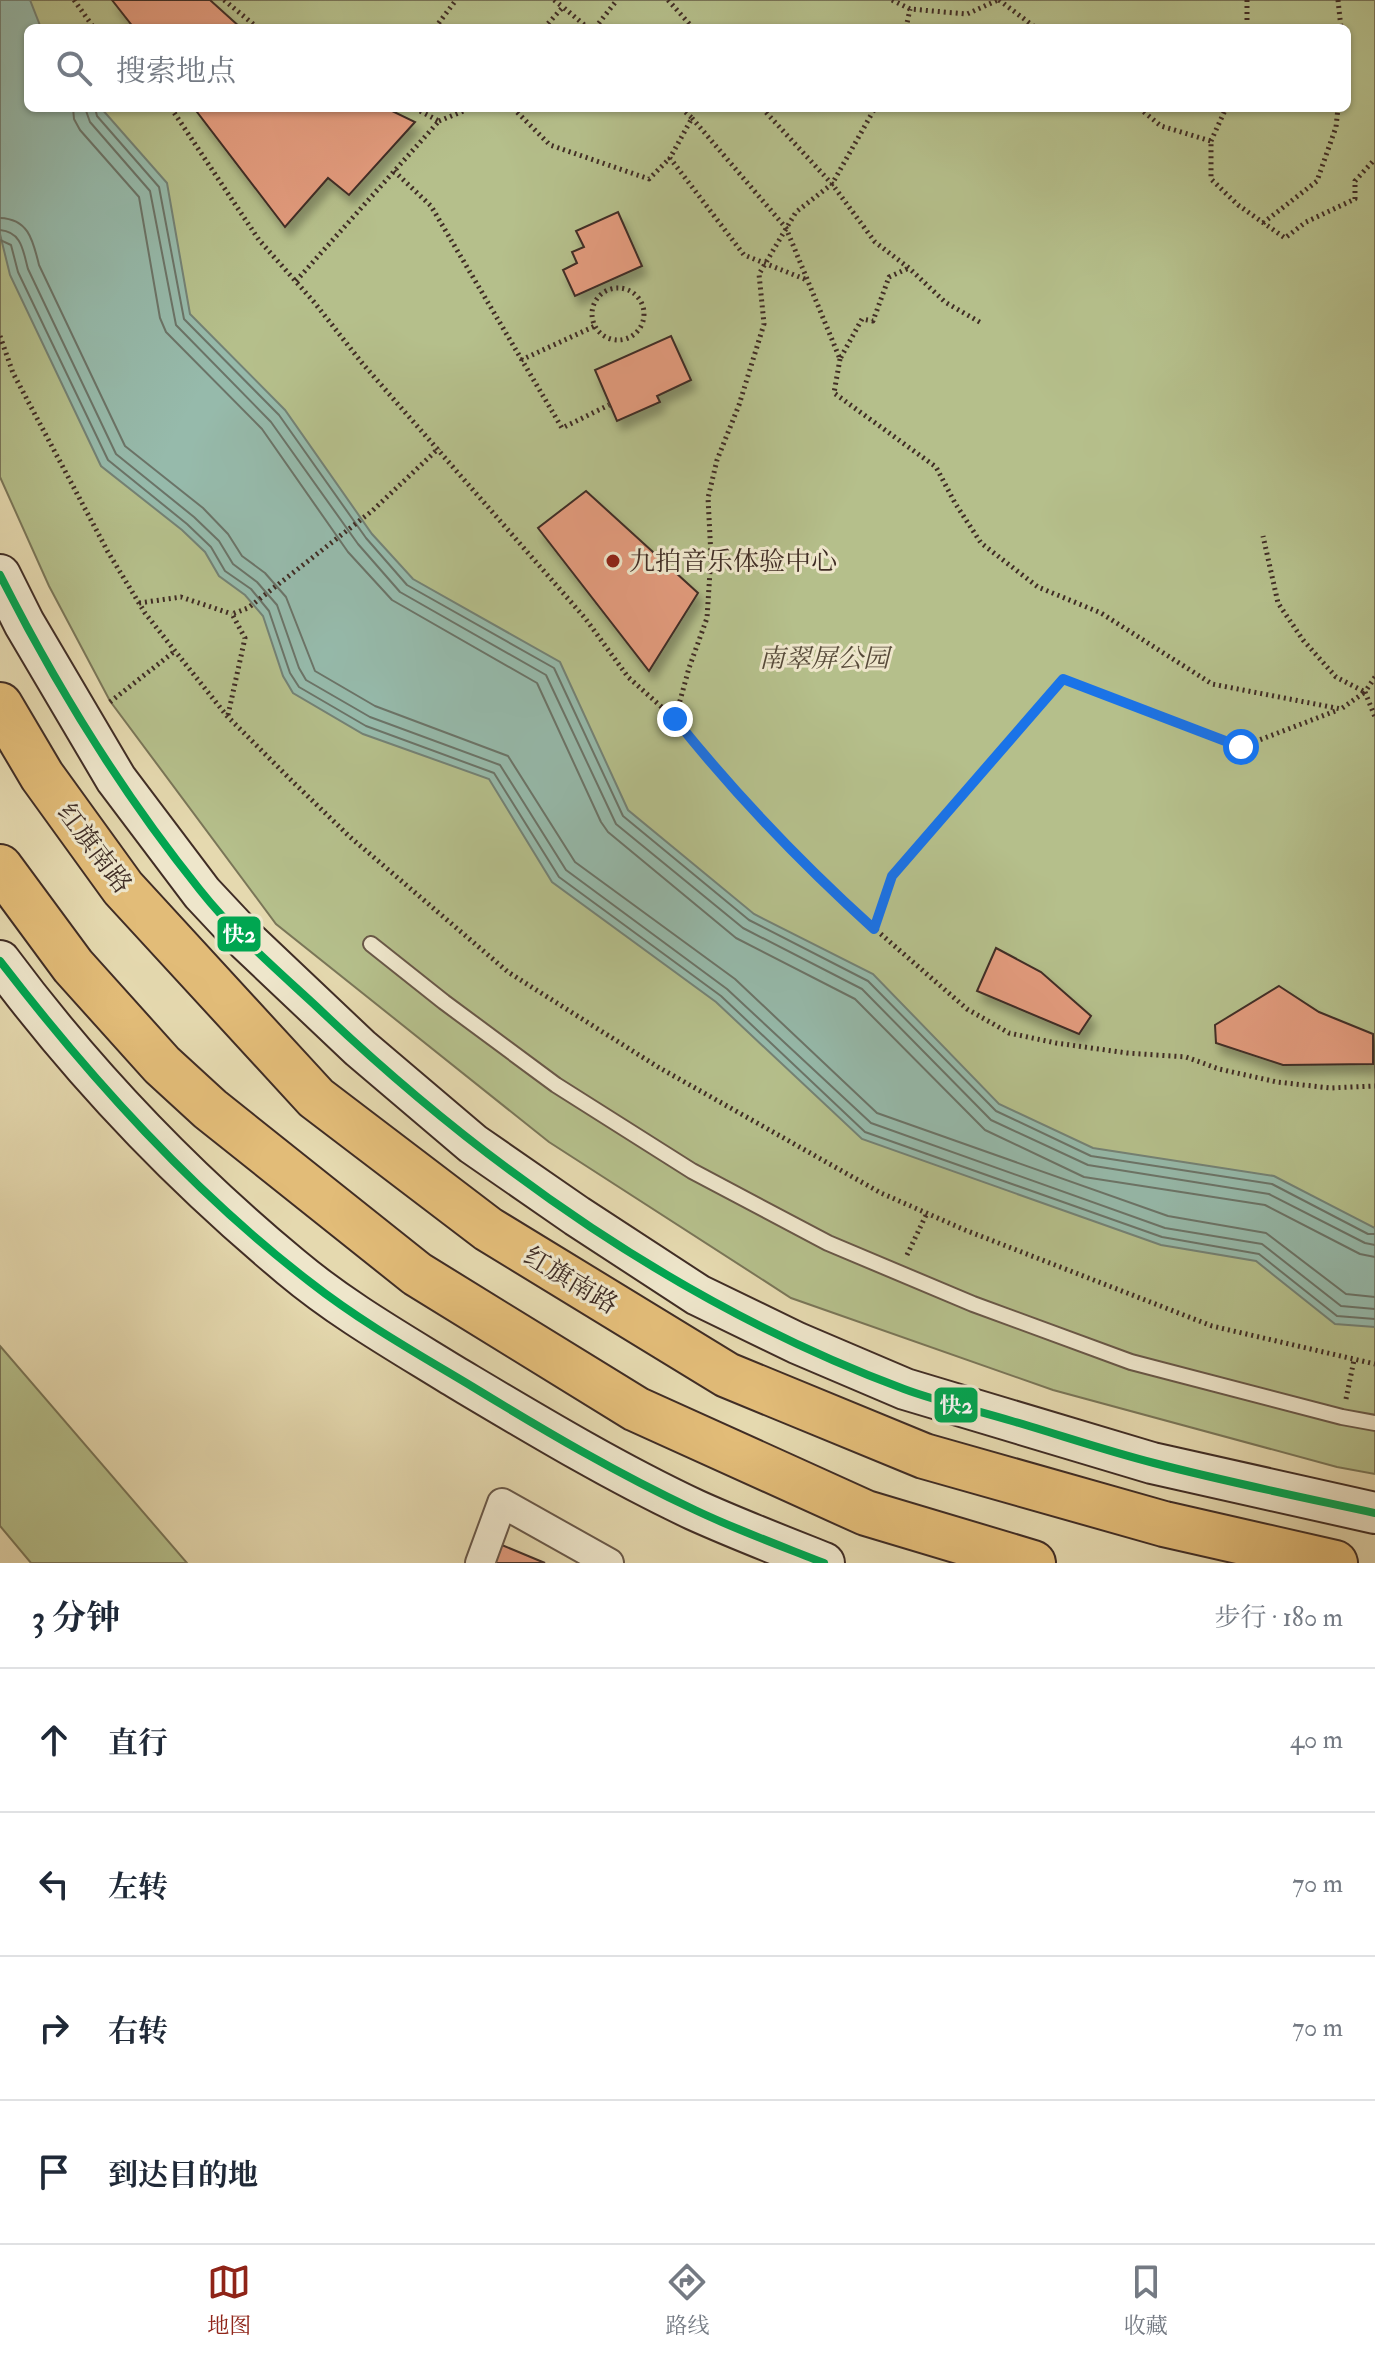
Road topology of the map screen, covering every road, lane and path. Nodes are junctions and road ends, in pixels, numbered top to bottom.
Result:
1 (74, 0) edge
2 (224, 0) edge
3 (456, 0) edge
4 (554, 0) edge
5 (617, 0) edge
6 (668, 0) edge
7 (892, 0) edge
8 (999, 0) edge
9 (1247, 0) edge
10 (1338, 0) edge
11 (563, 7) junction
12 (910, 9) junction
13 (91, 24) edge
14 (253, 24) edge
15 (438, 24) edge
16 (548, 24) edge
17 (583, 24) edge
18 (598, 24) edge
19 (689, 24) edge
20 (907, 24) edge
21 (1031, 24) edge
22 (1247, 24) edge
23 (1341, 24) edge
24 (174, 112) edge
25 (422, 112) edge
26 (461, 112) edge
27 (517, 112) edge
28 (685, 112) edge
29 (766, 112) edge
30 (873, 112) edge
31 (1144, 112) edge
32 (1224, 112) edge
33 (1338, 112) edge
34 (692, 118) junction
35 (439, 121) junction
36 (1211, 141) junction
37 (670, 158) junction
38 (1375, 159) edge
39 (394, 171) junction
40 (832, 184) junction
41 (1263, 223) junction
42 (786, 228) junction
43 (765, 264) junction
44 (909, 268) junction
45 (808, 280) junction
46 (296, 281) junction
47 (983, 324) dead end
48 (595, 326) junction
49 (0, 336) edge
50 (840, 359) junction
51 (521, 360) junction
52 (609, 405) dead end
53 (439, 448) junction
54 (1263, 536) dead end
55 (0, 575) edge
56 (139, 603) junction
57 (232, 614) junction
58 (175, 651) junction
59 (1375, 677) edge
60 (1365, 692) junction
61 (0, 705) edge
62 (1341, 709) junction
63 (227, 716) junction
64 (1375, 717) edge
65 (79, 718) junction
66 (675, 719) junction
67 (0, 867) edge
68 (874, 929) junction
69 (371, 944) dead end
70 (0, 961) edge
71 (1375, 1086) edge
72 (927, 1213) junction
73 (898, 1273) junction
74 (1354, 1360) junction
75 (1375, 1364) edge
76 (1342, 1417) junction
77 (1375, 1423) edge
78 (1375, 1513) edge
79 (1314, 1558) edge
80 (480, 1563) edge
81 (609, 1563) edge
82 (824, 1563) edge
83 (1033, 1563) edge

1 - 13 path
2 - 14 path
3 - 15 path
4 - 11 path
5 - 18 path
6 - 19 path
7 - 12 path
8 - 12 path
8 - 21 path
9 - 22 path
10 - 23 path
11 - 16 path
11 - 17 path
12 - 20 path
24 - 46 path
25 - 35 path
26 - 35 path
27 - 37 path
28 - 34 path
29 - 40 path
30 - 40 path
31 - 36 path
32 - 36 path
33 - 41 path
34 - 37 path
34 - 42 path
35 - 39 path
36 - 41 path
37 - 43 path
38 - 41 path
39 - 46 path
39 - 51 path
40 - 42 path
40 - 44 path
42 - 43 path
42 - 45 path
43 - 45 path
43 - 66 path
44 - 47 path
44 - 50 path
45 - 50 path
46 - 53 path
48 - 48 path
48 - 51 path
49 - 56 path
50 - 62 path
51 - 52 path
53 - 57 path
53 - 66 path
54 - 60 path
55 - 65 main road
56 - 57 path
56 - 58 path
57 - 63 path
58 - 63 path
58 - 65 path
59 - 60 path
60 - 62 path
60 - 64 path
61 - 79 highway, 红旗南路
62 - 68 path
63 - 72 path
65 - 78 main road
66 - 68 path
67 - 83 highway
68 - 71 path
69 - 73 lane
70 - 82 main road
72 - 73 path
72 - 74 path
73 - 76 lane
74 - 75 path
74 - 76 path
76 - 77 lane
80 - 81 street

